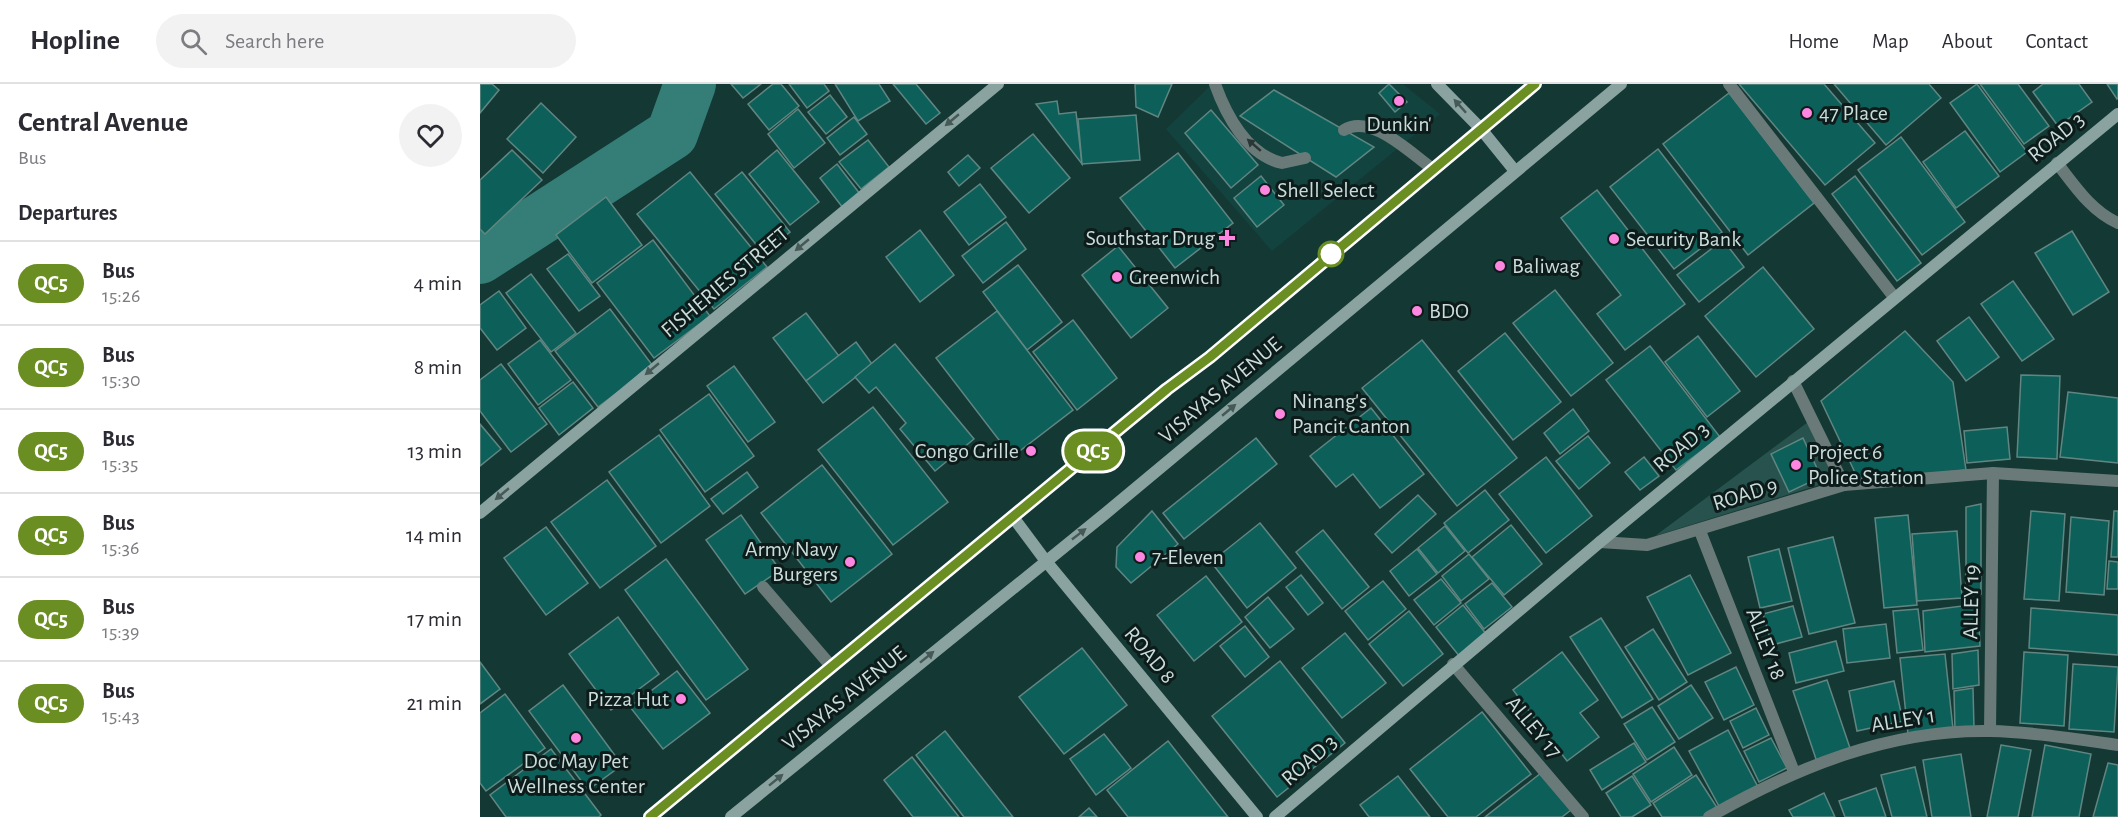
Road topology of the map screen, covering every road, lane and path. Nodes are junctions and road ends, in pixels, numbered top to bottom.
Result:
1 (998, 84) edge
2 (1215, 84) edge
3 (1437, 84) edge
4 (1535, 84) edge
5 (1621, 84) edge
6 (1729, 84) edge
7 (2118, 114) edge
8 (1481, 129) junction
9 (1344, 130) dead end
10 (1305, 158) dead end
11 (2057, 163) junction
12 (1433, 169) junction
13 (1515, 171) junction
14 (2118, 224) edge
15 (1894, 297) junction
16 (1793, 381) junction
17 (1994, 473) junction
18 (2118, 481) edge
19 (1844, 486) junction
20 (480, 513) edge
21 (1013, 518) junction
22 (1700, 531) junction
23 (1600, 542) junction
24 (1045, 560) junction
25 (763, 587) dead end
26 (1453, 664) junction
27 (831, 666) junction
28 (1990, 731) junction
29 (2118, 745) edge
30 (1794, 772) junction
31 (650, 817) edge
32 (731, 817) edge
33 (1257, 817) edge
34 (1275, 817) edge
35 (1583, 817) edge
36 (1709, 817) edge

1 -> 20 main road, FISHERIES STREET
10 -> 2 street
8 -> 3 main road
4 - 8 main road, VISAYAS AVENUE
5 - 13 main road, VISAYAS AVENUE
6 - 15 street
7 - 11 main road, ROAD 3
8 - 12 main road, VISAYAS AVENUE
8 - 13 main road
9 - 12 street
11 - 14 street
11 - 15 main road, ROAD 3
12 - 21 main road, VISAYAS AVENUE
24 -> 13 main road, VISAYAS AVENUE
15 - 16 main road, ROAD 3
16 - 19 street
16 - 23 main road, ROAD 3
17 - 18 street, ROAD 9
17 - 19 street, ROAD 9
17 - 28 street, ALLEY 19
19 - 22 street, ROAD 9
21 - 24 main road, ROAD 8
21 - 27 main road, VISAYAS AVENUE
22 - 23 street, ROAD 9
22 - 30 street, ALLEY 18
23 - 26 main road, ROAD 3
32 -> 24 main road, VISAYAS AVENUE
24 - 33 main road, ROAD 8
25 - 27 street
26 - 34 main road, ROAD 3
26 - 35 street, ALLEY 17
27 - 31 main road, VISAYAS AVENUE
28 - 29 street, ALLEY 1
28 - 30 street, ALLEY 1
30 - 36 street, ALLEY 1

